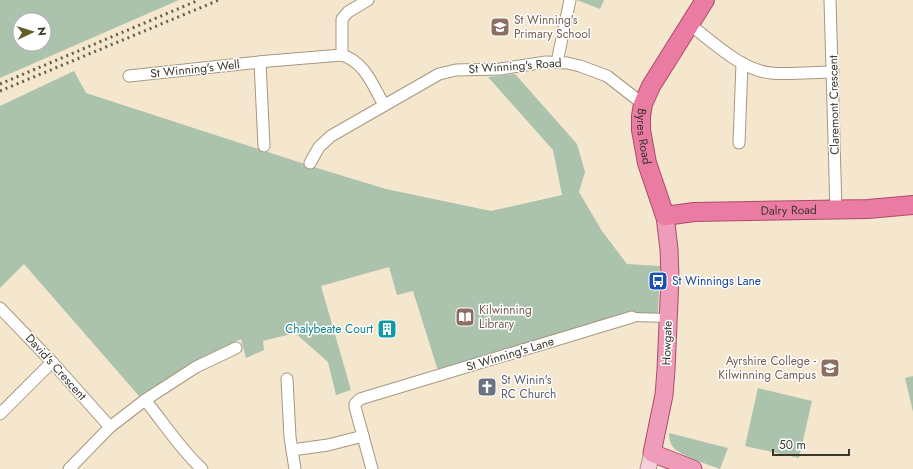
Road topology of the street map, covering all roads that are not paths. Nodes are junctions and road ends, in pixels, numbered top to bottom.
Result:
1 (368, 0) edge
2 (570, 0) edge
3 (705, 0) edge
4 (830, 0) edge
5 (689, 24) junction
6 (342, 55) junction
7 (260, 62) junction
8 (557, 62) junction
9 (742, 63) junction
10 (833, 72) junction
11 (129, 76) dead end
12 (643, 104) junction
13 (384, 105) junction
14 (739, 143) dead end
15 (264, 146) dead end
16 (310, 163) dead end
17 (913, 205) edge
18 (836, 210) junction
19 (665, 216) junction
20 (0, 308) edge
21 (632, 317) joint
22 (668, 318) junction
23 (236, 348) dead end
24 (52, 362) junction
25 (287, 379) dead end
26 (145, 400) junction
27 (0, 414) edge
28 (110, 427) junction
29 (363, 436) junction
30 (292, 450) junction
31 (652, 453) junction
32 (70, 469) edge
33 (202, 469) edge
34 (295, 469) edge
35 (372, 469) edge
36 (648, 469) edge
37 (693, 469) edge

1 - 6 street
2 - 8 street
3 - 5 highway, Byres Road
4 - 10 street, Claremont Crescent
5 - 9 street
5 - 12 highway, Byres Road
6 - 7 street, St Winning's Well
6 - 13 street
7 - 11 street, St Winning's Well
7 - 15 street
8 - 12 street, St Winning's Road
8 - 13 street, St Winning's Road
9 - 10 street
9 - 14 street
10 - 18 street, Claremont Crescent
12 - 19 highway, Byres Road
13 - 16 street, St Winning's Road
17 - 18 highway, Dalry Road
18 - 19 highway, Dalry Road
19 - 22 main road, Howgate
20 - 24 street, David's Crescent
21 - 22 street, St Winning's Lane
21 - 29 street, St Winning's Lane
22 - 31 main road, Howgate
23 - 26 street
24 - 27 street
24 - 28 street, David's Crescent
25 - 30 street
26 - 28 street
26 - 33 street
28 - 32 street
29 - 30 street
29 - 35 street
30 - 34 street
31 - 36 main road, Howgate
31 - 37 main road

